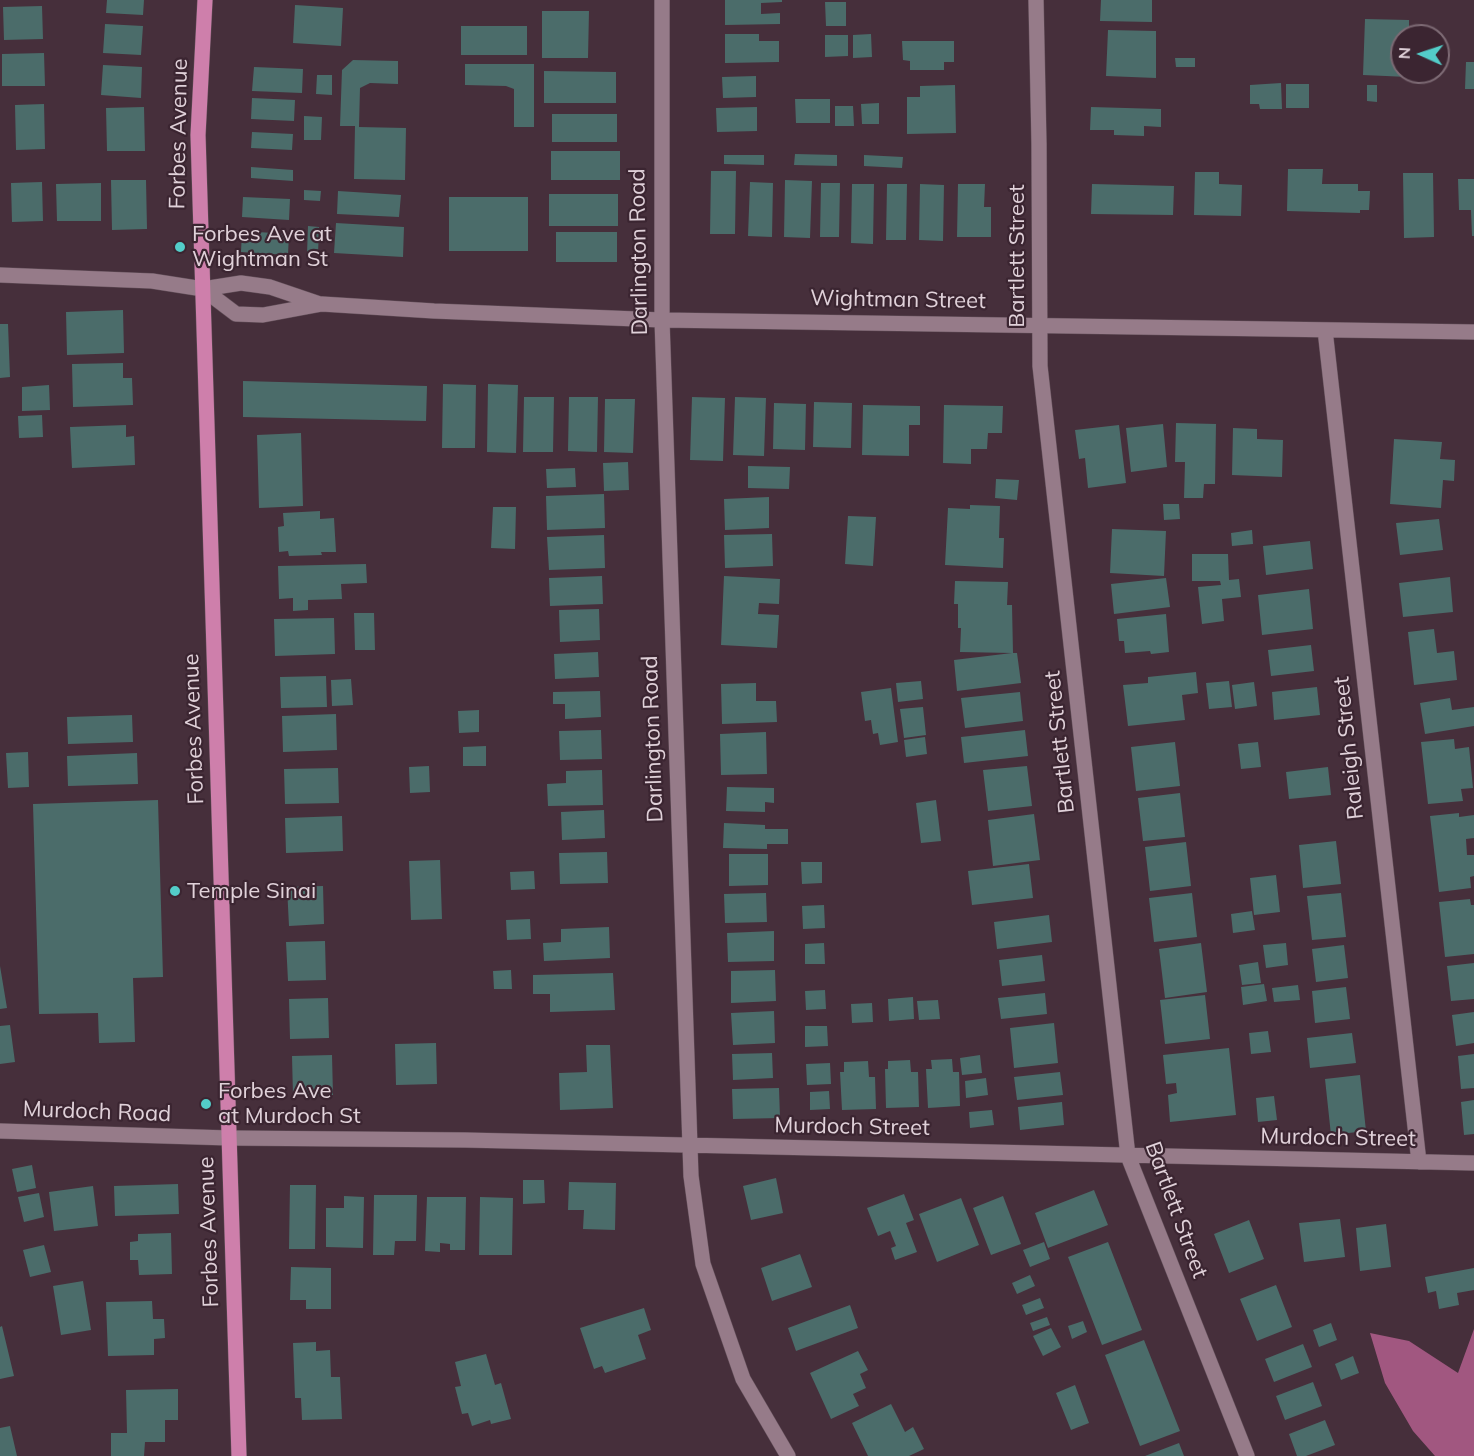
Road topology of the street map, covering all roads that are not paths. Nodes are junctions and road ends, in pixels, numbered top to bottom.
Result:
1 (206, 0) edge
2 (662, 0) edge
3 (1036, 0) edge
4 (0, 275) edge
5 (203, 289) junction
6 (322, 304) junction
7 (662, 320) junction
8 (1039, 325) junction
9 (1325, 330) junction
10 (1474, 332) edge
11 (0, 1131) edge
12 (229, 1138) junction
13 (691, 1146) junction
14 (1128, 1156) junction
15 (1419, 1162) junction
16 (1474, 1163) edge
17 (239, 1456) edge
18 (788, 1456) edge
19 (1248, 1456) edge

1 - 5 main road, Forbes Avenue
2 - 7 street, Darlington Road
3 - 8 street, Bartlett Street
4 - 5 street, Wightman Street
5 - 6 street, Wightman Street
5 - 6 street, Wightman Street
5 - 12 main road, Forbes Avenue
6 - 7 street, Wightman Street
7 - 8 street, Wightman Street
7 - 13 street, Darlington Road
8 - 9 street, Wightman Street
8 - 14 street, Bartlett Street
9 - 10 street, Wightman Street
9 - 15 street, Raleigh Street
11 - 12 street, Murdoch Road
12 - 13 street, Murdoch Street
12 - 17 main road, Forbes Avenue
13 - 14 street, Murdoch Street
13 - 18 street, Darlington Road
14 - 15 street, Murdoch Street
14 - 19 street, Bartlett Street
15 - 16 street, Murdoch Street

